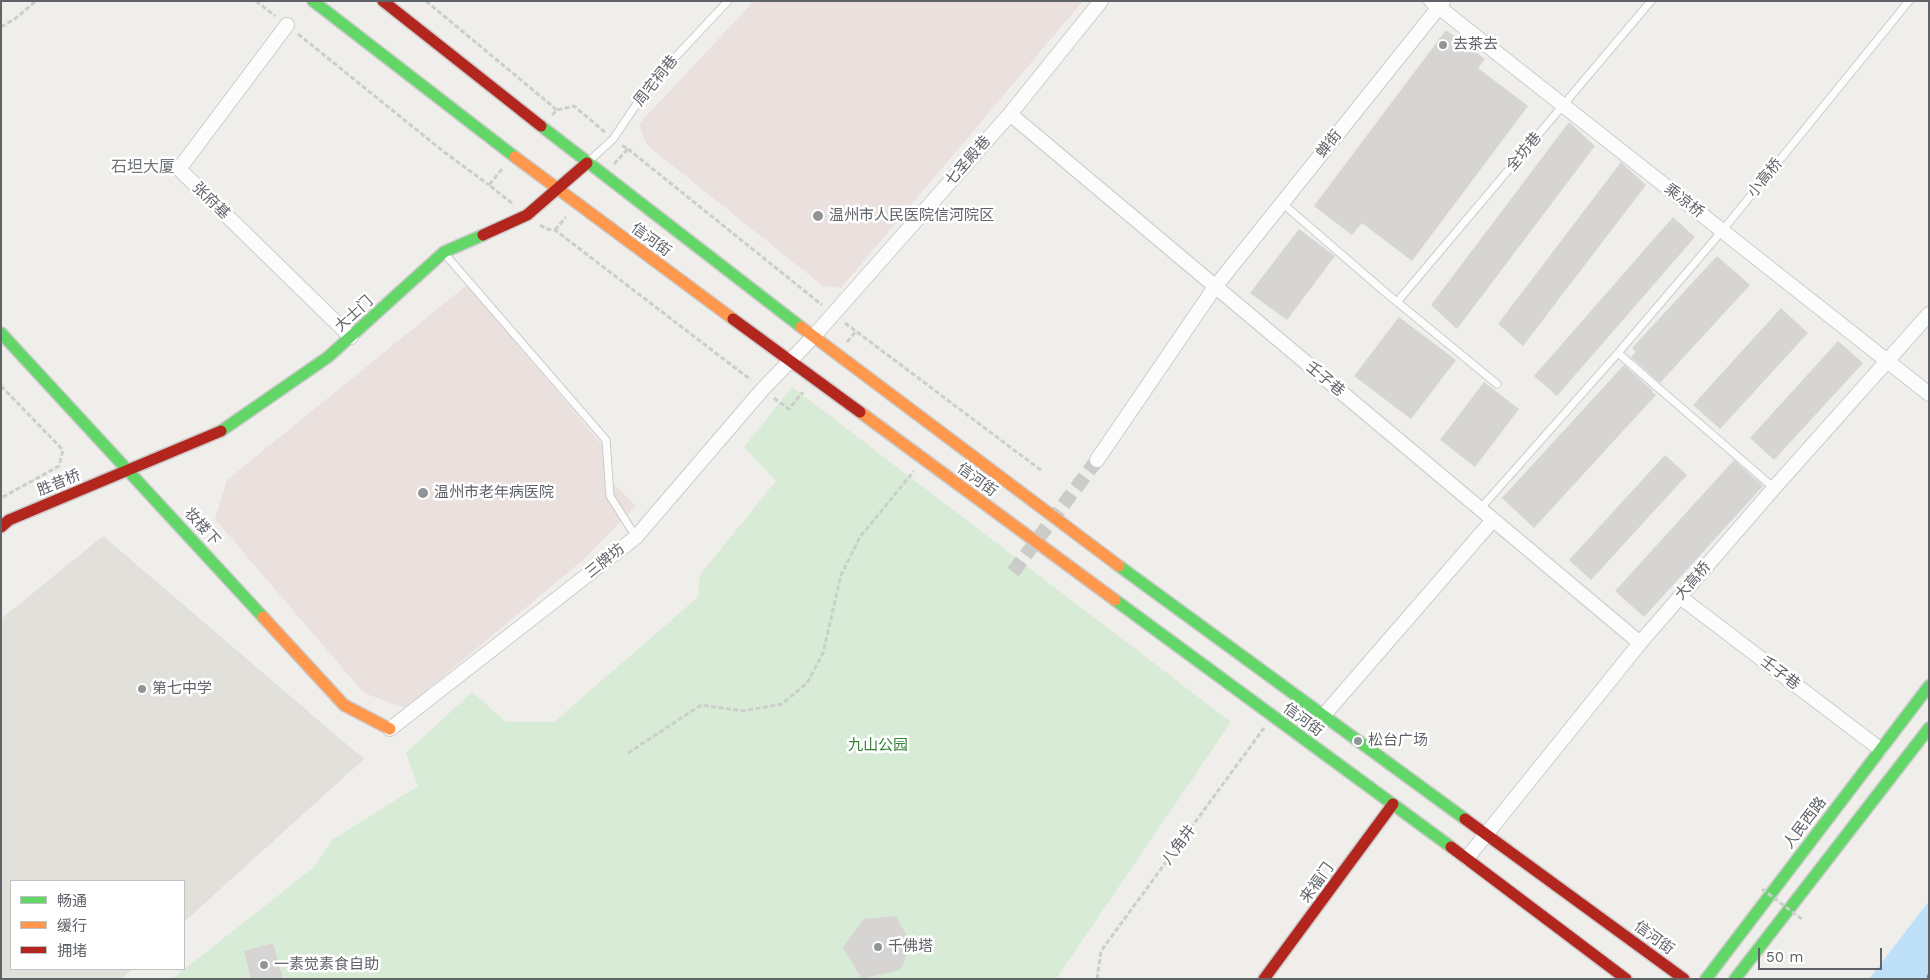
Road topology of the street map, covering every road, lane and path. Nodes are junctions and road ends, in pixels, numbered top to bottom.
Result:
1 (36, 1) edge
2 (256, 1) edge
3 (312, 1) edge
4 (383, 1) edge
5 (426, 1) edge
6 (728, 1) edge
7 (1101, 1) edge
8 (1652, 1) edge
9 (1909, 1) edge
10 (1437, 4) edge
11 (287, 25) junction
12 (1, 27) edge
13 (1563, 106) junction
14 (557, 110) dead end
15 (1010, 114) junction
16 (587, 163) junction
17 (490, 185) dead end
18 (558, 190) junction
19 (1282, 203) junction
20 (556, 230) dead end
21 (1722, 231) junction
22 (444, 252) junction
23 (1215, 287) junction
24 (1397, 302) junction
25 (1929, 314) edge
26 (1, 333) edge
27 (351, 337) junction
28 (813, 337) junction
29 (1618, 353) junction
30 (1888, 361) junction
31 (790, 362) junction
32 (1497, 384) dead end
33 (1, 386) edge
34 (762, 390) junction
35 (1929, 394) edge
36 (789, 409) dead end
37 (924, 460) junction
38 (1097, 460) tunnel mouth
39 (129, 470) junction
40 (1774, 488) junction
41 (1, 498) edge
42 (1479, 509) junction
43 (1493, 520) junction
44 (1, 527) edge
45 (636, 536) junction
46 (1680, 597) junction
47 (1640, 643) junction
48 (1929, 686) edge
49 (1324, 715) junction
50 (1273, 716) junction
51 (1929, 728) edge
52 (390, 729) joint
53 (1880, 749) junction
54 (628, 753) dead end
55 (1393, 804) junction
56 (1487, 834) junction
57 (1467, 858) junction
58 (1762, 889) dead end
59 (1803, 920) dead end
60 (1098, 979) edge
61 (1264, 979) edge
62 (1626, 979) edge
63 (1684, 979) edge
64 (1706, 979) edge
65 (1735, 979) edge

1 - 12 path
2 - 11 path
3 - 18 main road, 信河街
4 - 16 main road, 信河街
5 - 14 path
6 - 16 lane, 周宅祠巷
7 - 15 street, 七圣殿巷
8 - 13 lane, 全坊巷
9 - 21 lane, 小高桥
10 - 13 street, 乘凉桥
10 - 19 street, 蝉街
11 - 17 path
11 - 27 street, 张府基
13 - 21 street, 乘凉桥
13 - 24 lane, 全坊巷
15 - 23 street, 壬子巷
15 - 28 street, 七圣殿巷
16 - 18 main road, 大士门
16 - 28 main road, 信河街
18 - 22 main road, 大士门
18 - 31 main road, 信河街
19 - 23 street, 蝉街
19 - 24 lane
20 - 34 path
21 - 29 lane, 小高桥
21 - 30 street, 乘凉桥
22 - 27 main road, 大士门
22 - 45 lane
23 - 38 street, 蝉街
23 - 42 street, 壬子巷
24 - 32 lane
25 - 30 street, 大高桥
26 - 39 main road, 妆楼下
27 - 39 main road, 大士门
28 - 31 street, 七圣殿巷
28 - 49 main road, 信河街
29 - 40 lane
29 - 42 lane, 小高桥
30 - 35 street, 乘凉桥
30 - 40 street, 大高桥
31 - 34 street, 三牌坊
31 - 37 main road, 信河街
33 - 41 path
34 - 36 path
34 - 45 street, 三牌坊
37 - 50 main road, 信河街
37 - 54 path
39 - 44 main road, 胜昔桥
39 - 52 main road, 妆楼下
40 - 46 street, 大高桥
42 - 43 street, 壬子巷
43 - 47 street, 壬子巷
43 - 49 street
45 - 52 street, 三牌坊
46 - 47 street, 大高桥
46 - 53 street, 壬子巷
47 - 56 street, 大高桥
48 - 53 main road, 人民西路
49 - 56 main road, 信河街
50 - 55 main road, 信河街
50 - 60 path, 八角井
51 - 65 main road
53 - 64 main road, 人民西路
55 - 57 main road, 信河街
55 - 61 main road, 来福门
56 - 57 street, 大高桥
56 - 63 main road, 信河街
57 - 62 main road, 信河街
58 - 59 path, bridge

